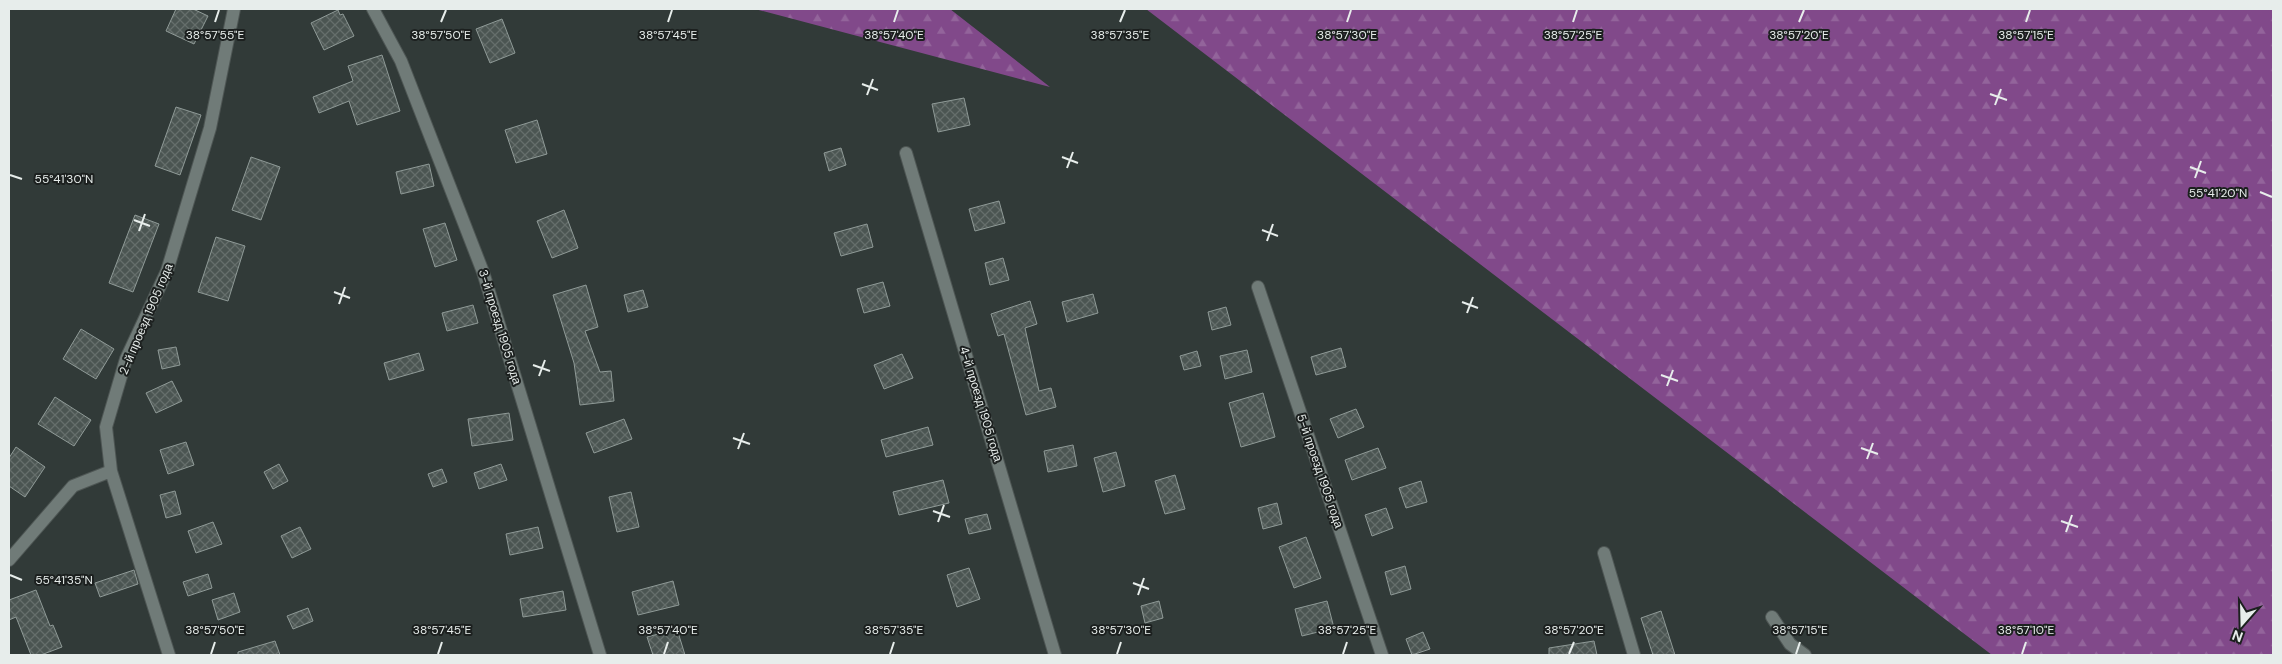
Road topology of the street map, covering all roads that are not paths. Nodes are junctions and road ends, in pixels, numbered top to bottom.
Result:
1 (234, 9) edge
2 (373, 9) edge
3 (906, 153) dead end
4 (1258, 287) dead end
5 (111, 471) junction
6 (1604, 553) dead end
7 (9, 560) edge
8 (1772, 616) dead end
9 (169, 655) edge
10 (600, 655) edge
11 (1055, 655) edge
12 (1382, 655) edge
13 (1634, 655) edge
14 (1805, 655) edge

1 - 5 street, 2-й проезд 1905 года
2 - 10 street, 3-й проезд 1905 года
3 - 11 street, 4-й проезд 1905 года
4 - 12 street, 5-й проезд 1905 года
5 - 7 street
5 - 9 street, 2-й проезд 1905 года
6 - 13 street
8 - 14 street

